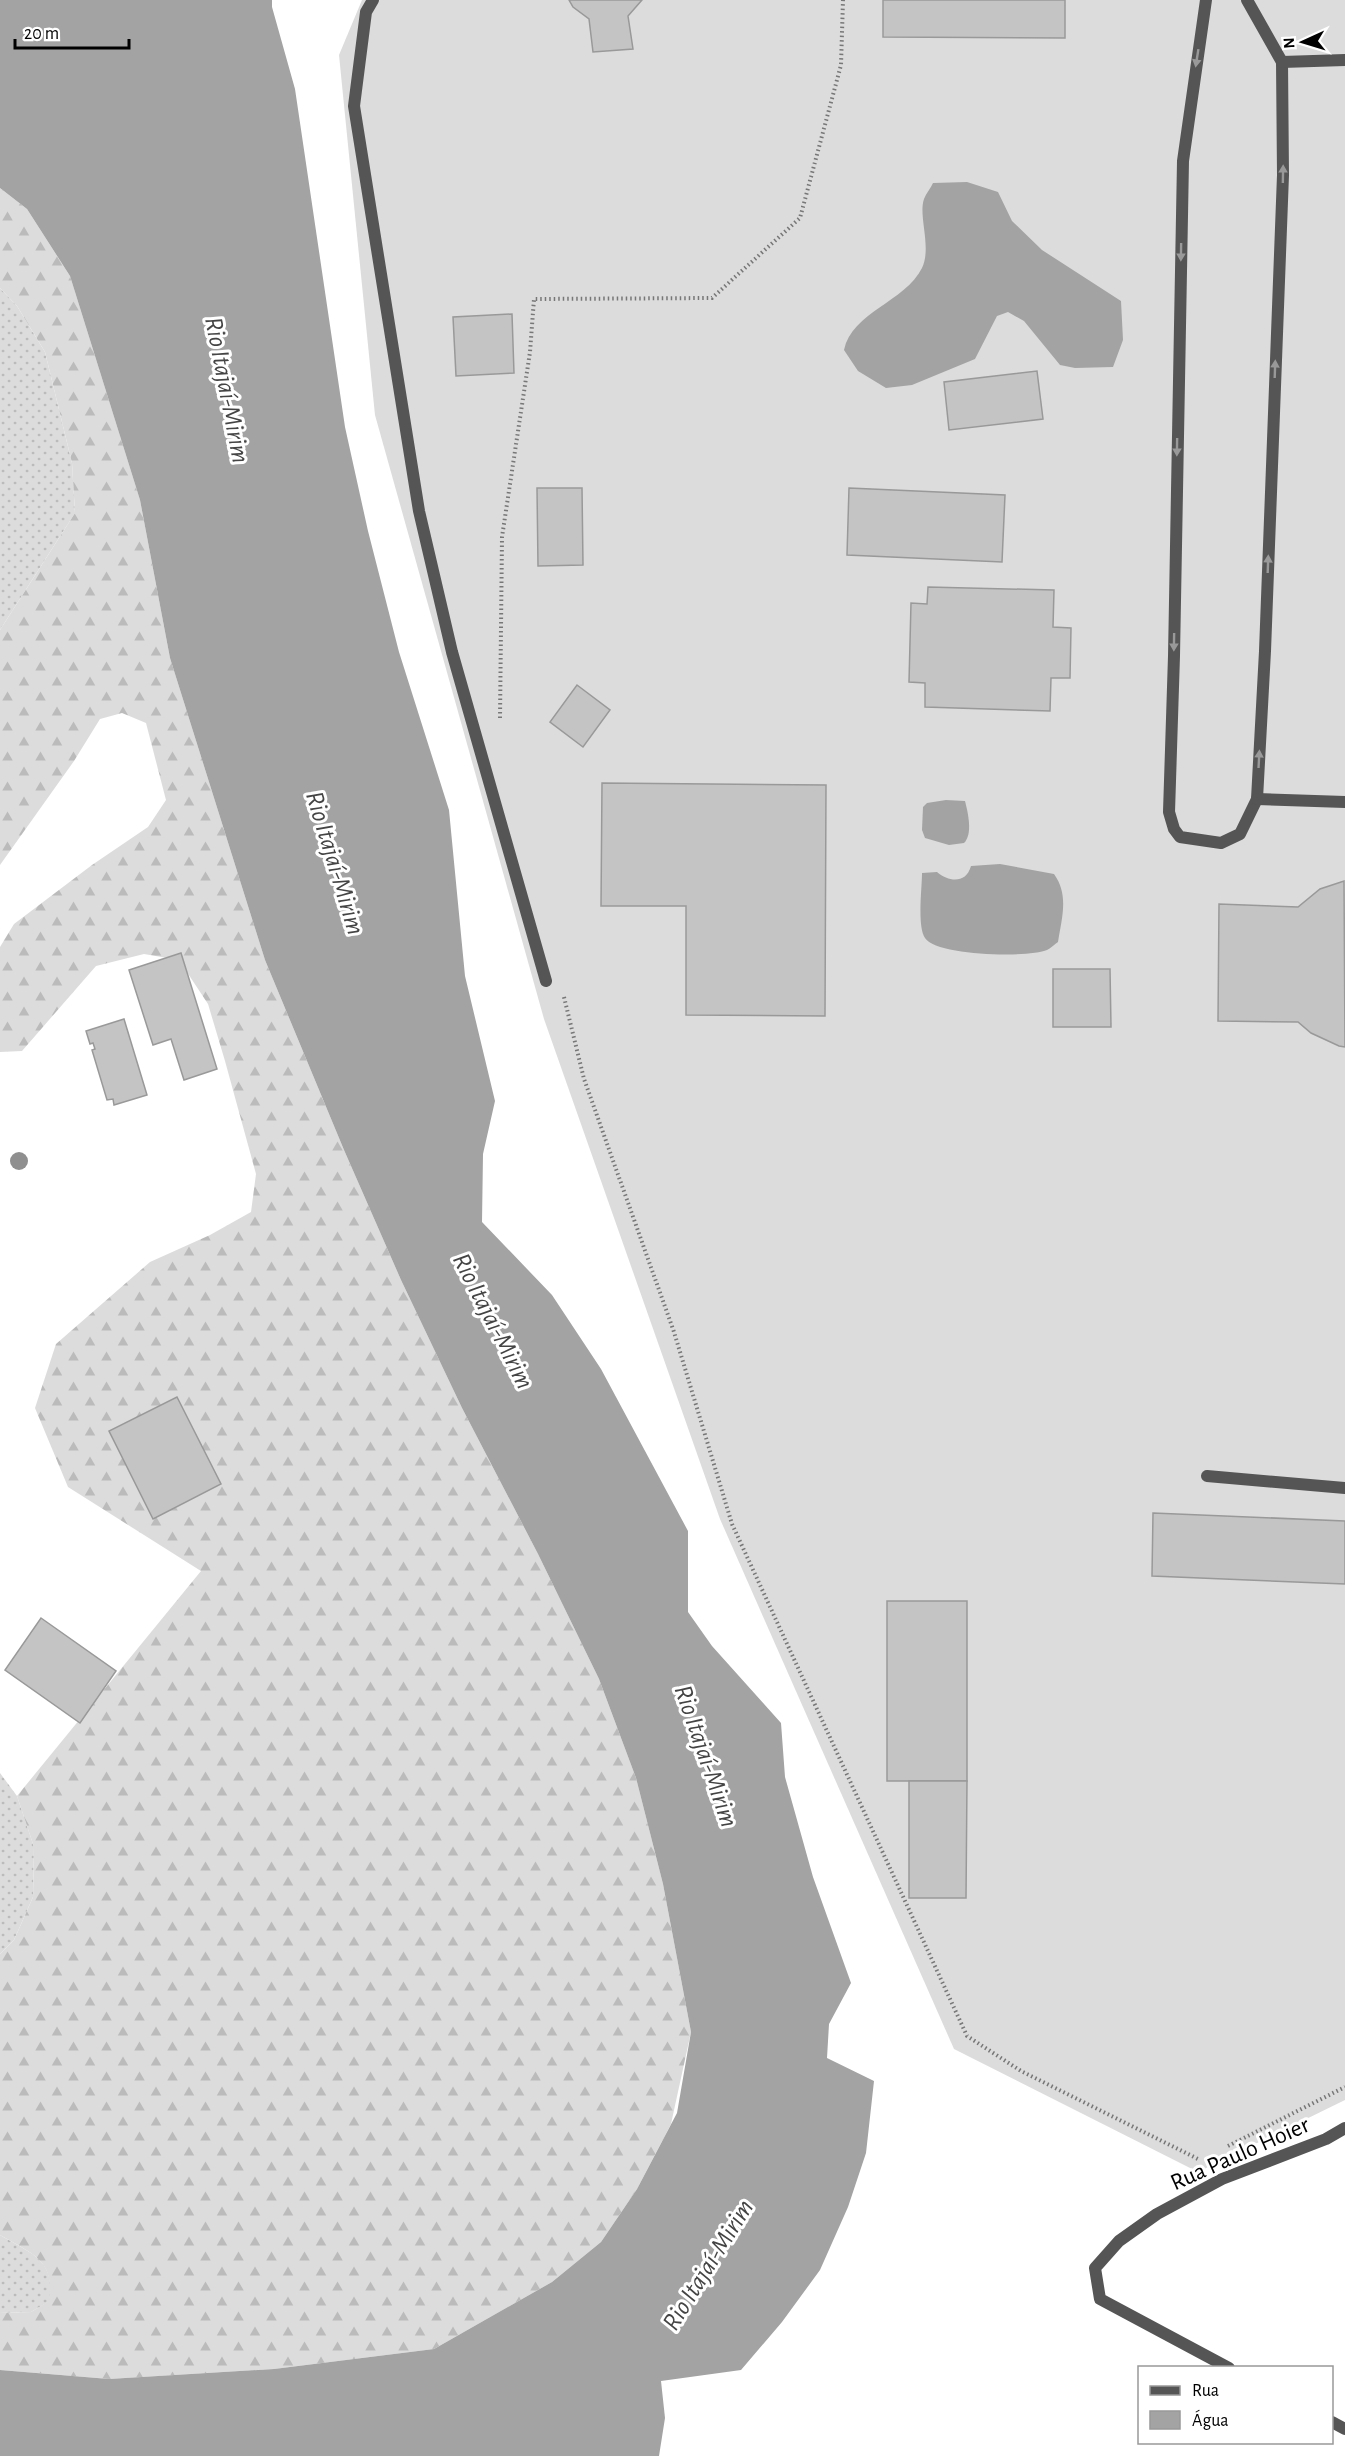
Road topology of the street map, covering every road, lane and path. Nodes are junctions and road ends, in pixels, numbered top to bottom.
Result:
1 (373, 0) edge
2 (843, 0) edge
3 (1206, 0) edge
4 (1247, 0) edge
5 (1345, 60) edge
6 (1282, 62) junction
7 (499, 728) dead end
8 (1257, 799) junction
9 (1345, 802) edge
10 (546, 981) dead end
11 (562, 987) dead end
12 (1207, 1476) dead end
13 (1345, 1488) edge
14 (1345, 2087) edge
15 (1345, 2128) edge
16 (1220, 2150) dead end
17 (1209, 2156) dead end
18 (1227, 2366) edge

1 - 10 street
2 - 7 path
3 -> 8 street
4 - 6 street
5 - 6 street
8 -> 6 street
8 - 9 street
11 - 17 path
12 - 13 street
14 - 16 path
15 - 18 street, Rua Paulo Hoier

